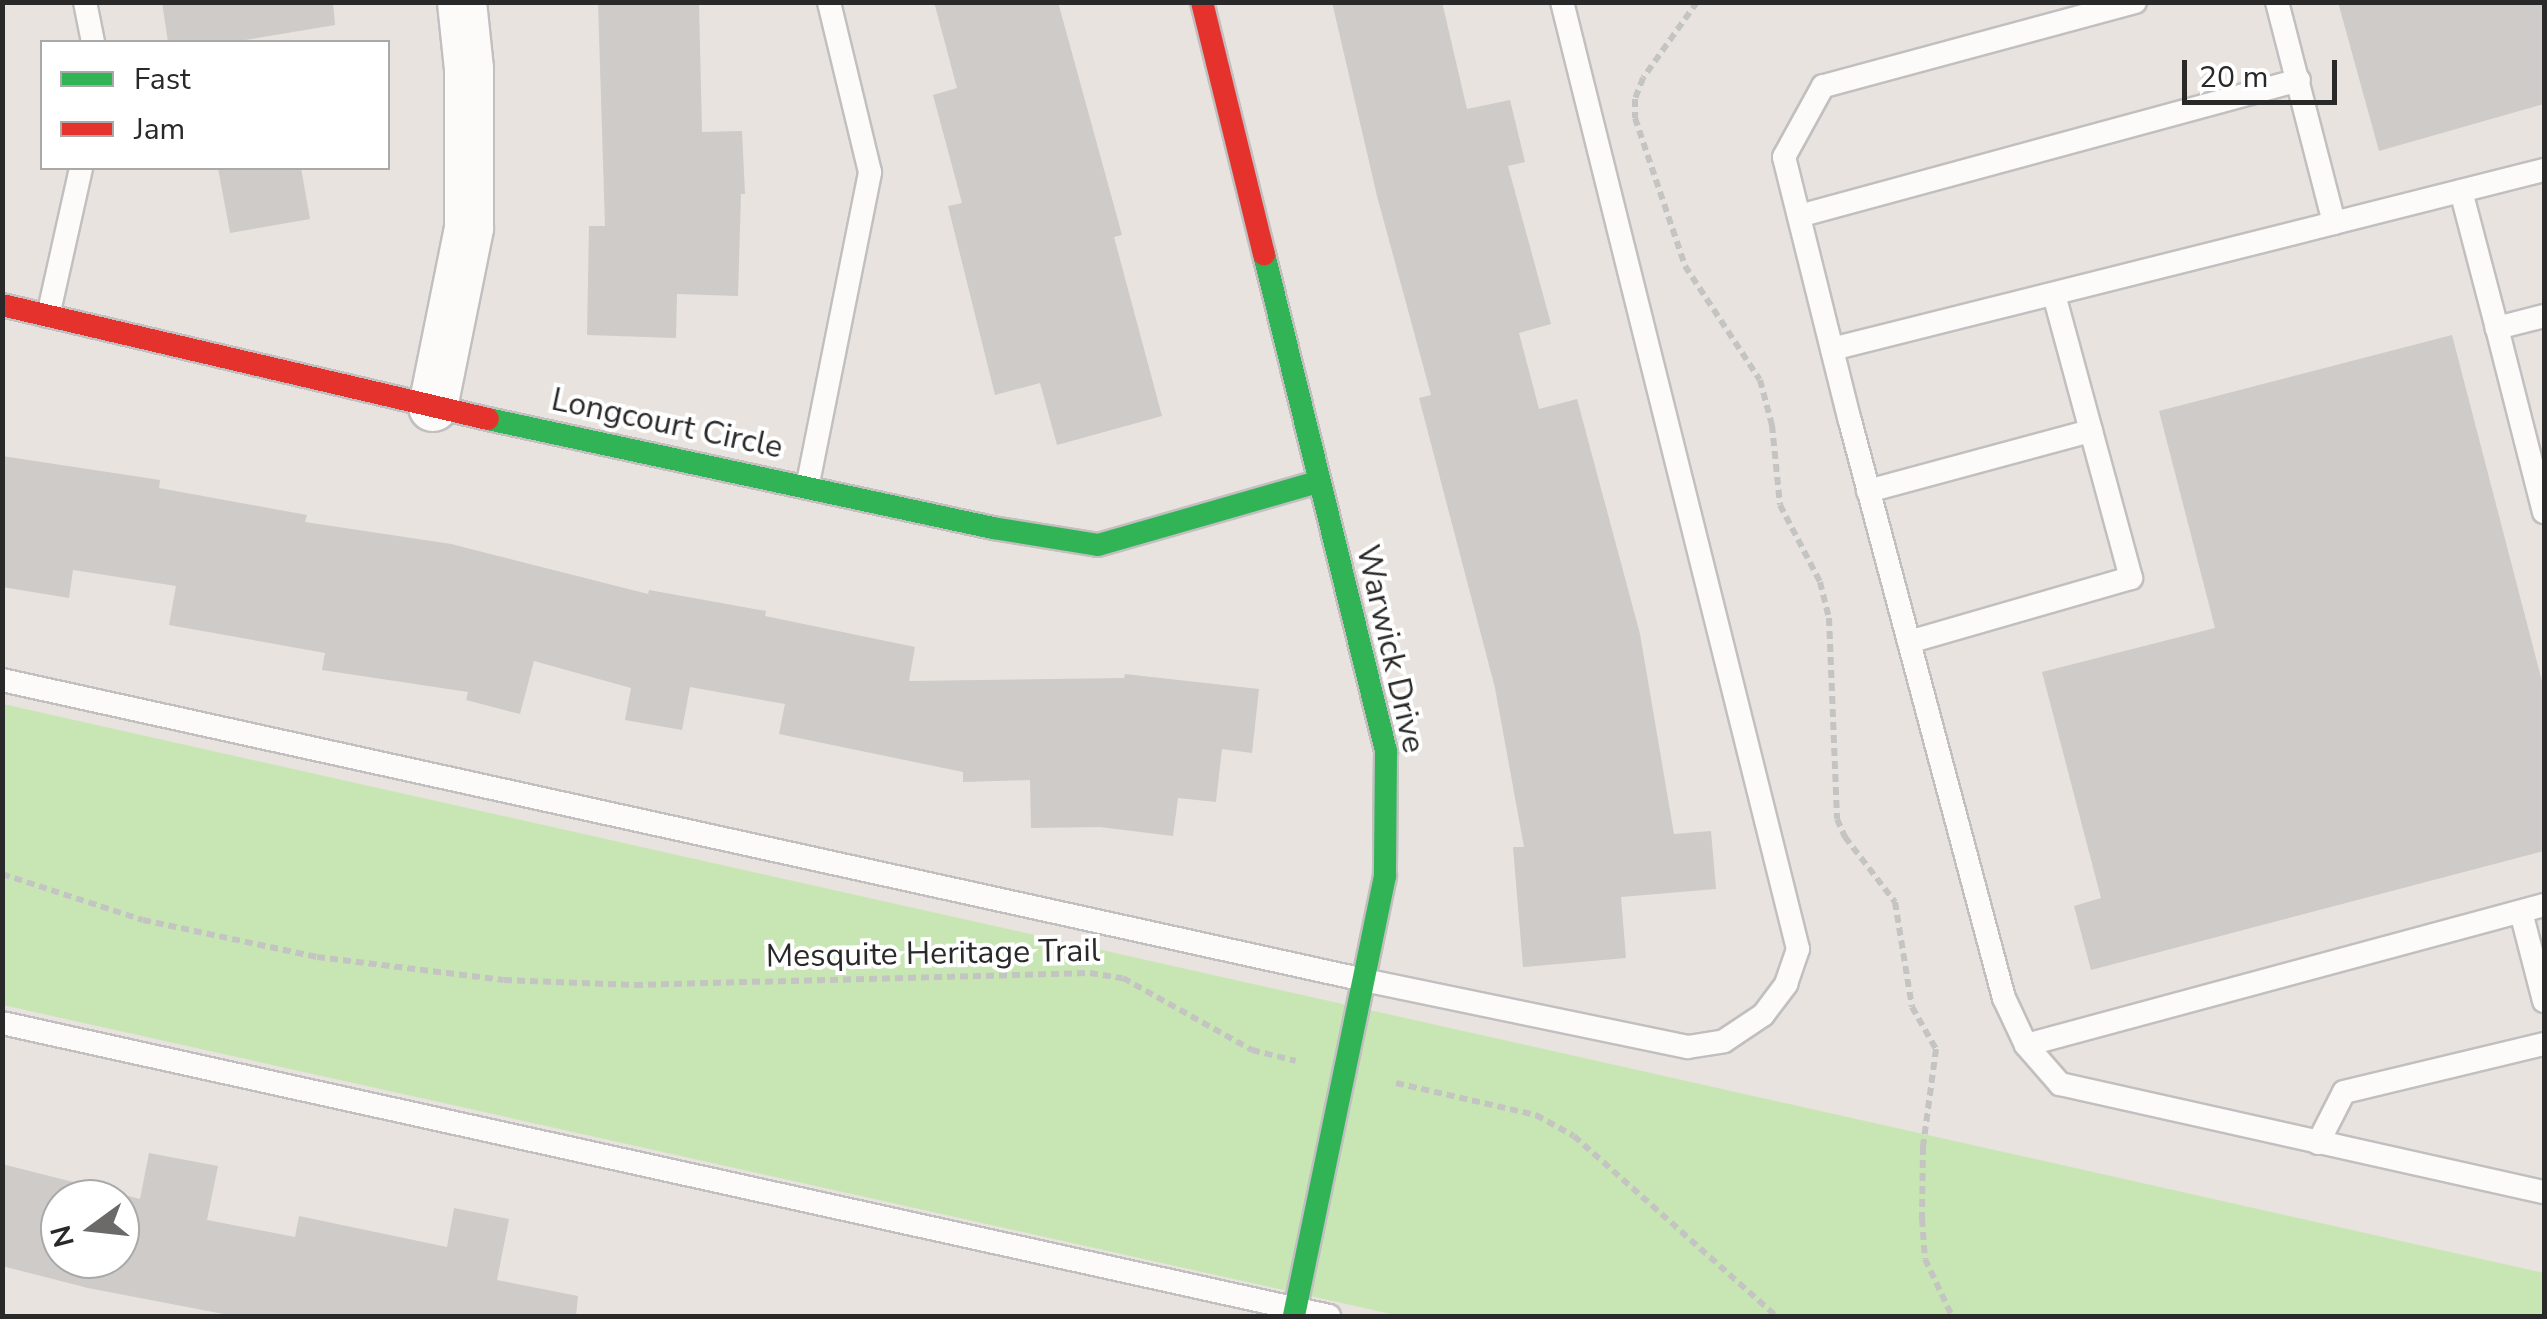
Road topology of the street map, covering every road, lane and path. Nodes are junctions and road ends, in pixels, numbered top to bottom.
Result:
1 (85, 2) edge
2 (462, 2) edge
3 (830, 2) edge
4 (1202, 2) edge
5 (1562, 2) edge
6 (1697, 2) edge
7 (2135, 2) edge
8 (2277, 2) edge
9 (93, 40) edge
10 (2299, 80) junction
11 (81, 170) edge
12 (2544, 170) edge
13 (2462, 191) junction
14 (1799, 216) junction
15 (2334, 223) junction
16 (2054, 294) junction
17 (2, 305) edge
18 (48, 316) junction
19 (2544, 316) edge
20 (2498, 328) junction
21 (1832, 350) junction
22 (433, 407) junction
23 (2091, 431) junction
24 (2538, 462) edge
25 (1317, 482) junction
26 (808, 488) junction
27 (1868, 491) junction
28 (2544, 512) edge
29 (1909, 642) junction
30 (2, 680) edge
31 (2, 874) edge
32 (2544, 905) edge
33 (2521, 912) junction
34 (1364, 980) junction
35 (2543, 990) edge
36 (2, 1024) edge
37 (2026, 1044) junction
38 (2544, 1044) edge
39 (1345, 1073) junction
40 (2318, 1143) junction
41 (2544, 1192) edge
42 (1295, 1313) edge
43 (1330, 1316) edge
44 (1776, 1316) edge
45 (1952, 1316) edge

1 - 9 lane
2 - 22 street
3 - 26 lane
4 - 25 street, Warwick Drive
5 - 34 lane
6 - 45 path
7 - 14 lane
8 - 10 lane
10 - 14 lane
10 - 15 lane
11 - 18 lane
12 - 13 lane
13 - 15 lane
13 - 20 lane
14 - 21 lane
15 - 16 lane
16 - 21 lane
16 - 23 lane
17 - 18 street, Longcourt Circle
18 - 22 street, Longcourt Circle
19 - 20 lane
20 - 24 lane
21 - 27 lane
22 - 26 street, Longcourt Circle
23 - 27 lane
23 - 29 lane
24 - 28 lane
25 - 26 street, Longcourt Circle
25 - 34 street, Warwick Drive
27 - 29 lane
29 - 37 lane
30 - 34 lane
31 - 39 path, Mesquite Heritage Trail
32 - 33 lane
33 - 35 lane
33 - 37 lane
34 - 39 street, Warwick Drive
36 - 42 lane
37 - 40 lane
38 - 40 lane
39 - 42 street, Warwick Drive
39 - 44 path, Mesquite Heritage Trail
40 - 41 lane
42 - 43 lane

